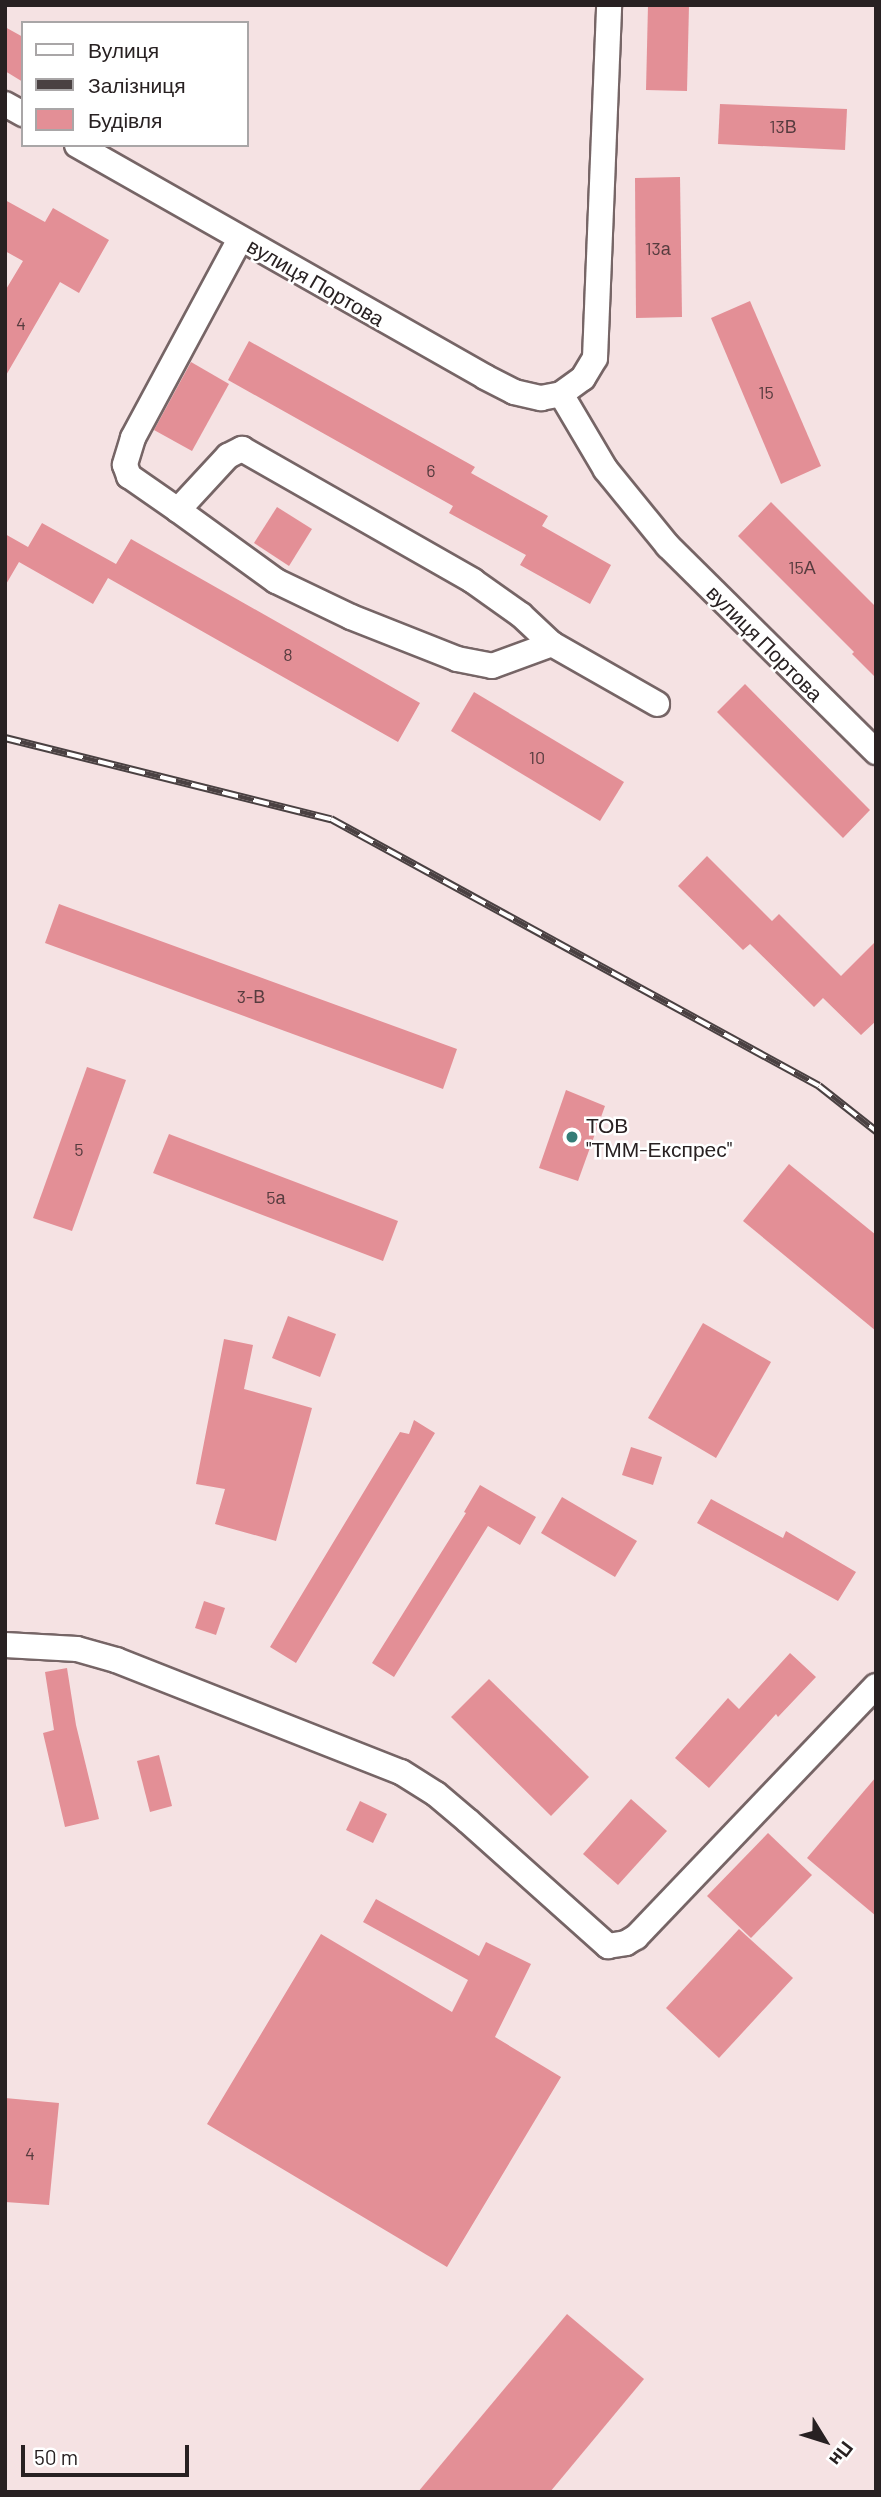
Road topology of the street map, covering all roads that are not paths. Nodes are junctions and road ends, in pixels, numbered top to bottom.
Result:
1 (609, 5) edge
2 (5, 104) edge
3 (21, 113) edge
4 (80, 147) edge
5 (240, 239) junction
6 (561, 394) junction
7 (178, 510) junction
8 (552, 644) junction
9 (657, 704) dead end
10 (876, 752) edge
11 (5, 1645) edge
12 (876, 1686) edge

1 - 6 street
2 - 3 street
4 - 5 street, вулиця Портова
5 - 6 street, вулиця Портова
5 - 7 street
6 - 10 street, вулиця Портова
7 - 8 street
7 - 8 street
8 - 9 street
11 - 12 street

